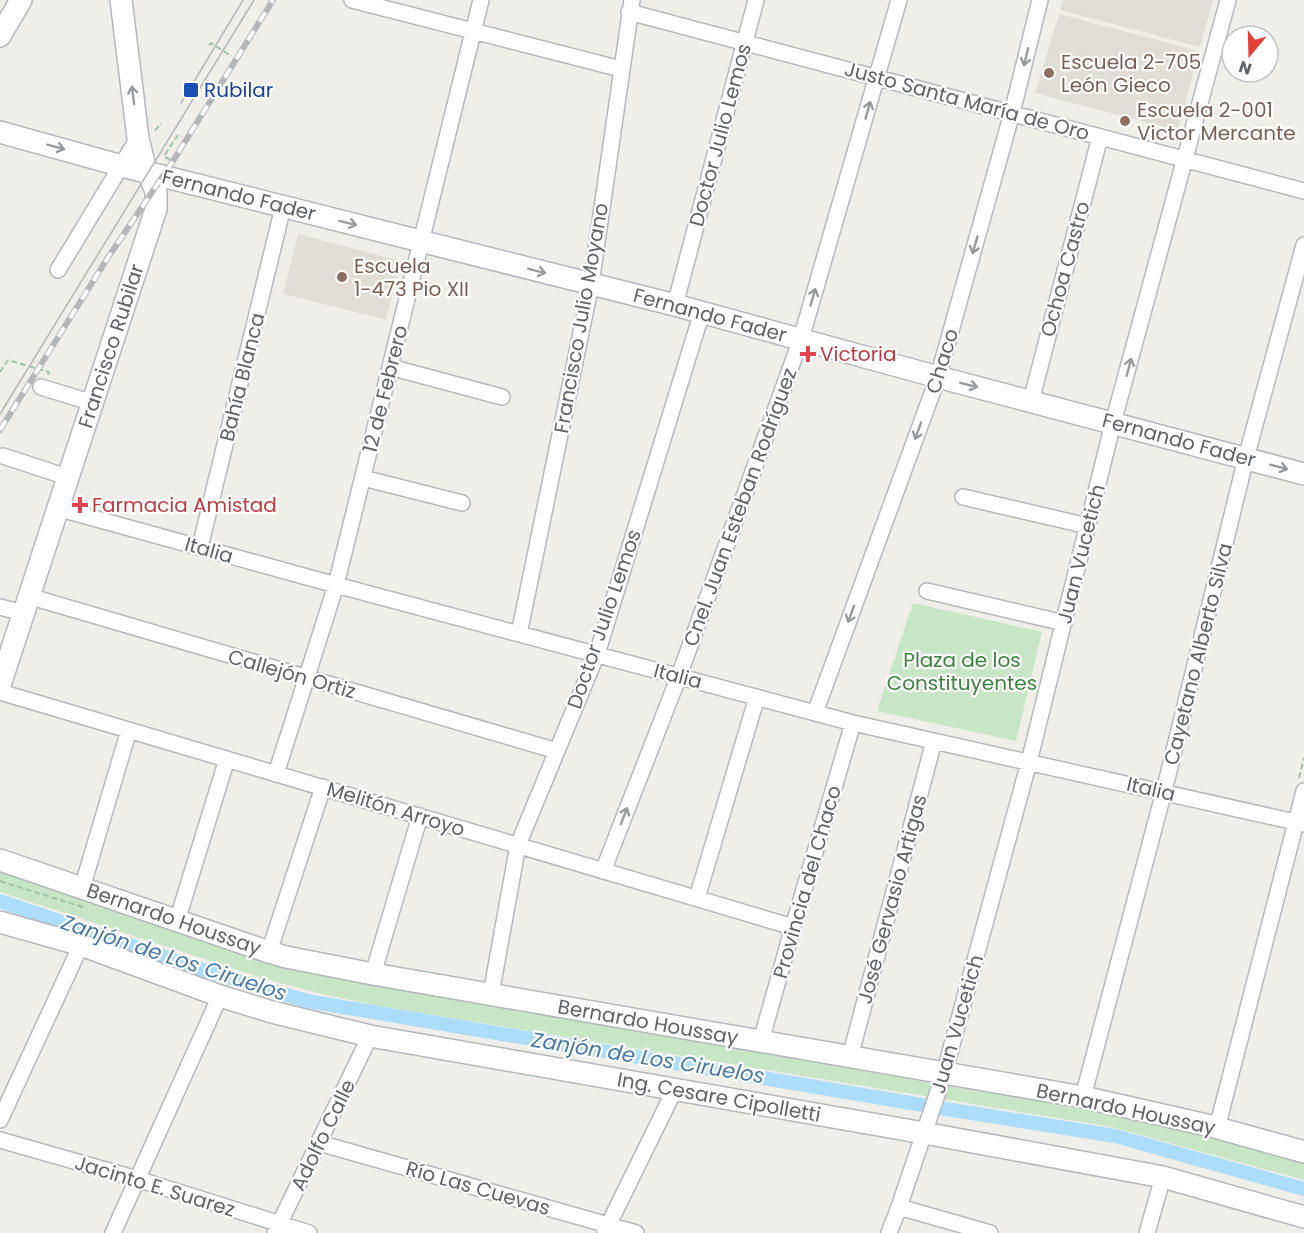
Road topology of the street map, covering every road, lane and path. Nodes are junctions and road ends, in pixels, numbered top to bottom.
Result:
1 (21, 0) edge
2 (122, 0) edge
3 (352, 0) edge
4 (481, 0) edge
5 (756, 0) edge
6 (899, 0) edge
7 (1040, 0) edge
8 (1228, 0) edge
9 (631, 6) edge
10 (474, 31) junction
11 (0, 36) edge
12 (745, 42) junction
13 (209, 45) dead end
14 (226, 57) dead end
15 (621, 69) junction
16 (877, 77) junction
17 (1012, 113) junction
18 (0, 132) edge
19 (178, 135) dead end
20 (1100, 137) junction
21 (138, 138) junction
22 (1185, 159) junction
23 (122, 166) junction
24 (149, 172) junction
25 (180, 180) junction
26 (1304, 191) edge
27 (284, 207) junction
28 (421, 242) junction
29 (1304, 245) edge
30 (58, 270) dead end
31 (591, 284) junction
32 (675, 305) junction
33 (702, 312) junction
34 (801, 339) junction
35 (390, 367) junction
36 (0, 372) edge
37 (938, 377) junction
38 (41, 387) joint
39 (502, 397) dead end
40 (1030, 401) junction
41 (93, 402) junction
42 (1113, 423) junction
43 (3, 456) dead end
44 (1246, 458) junction
45 (1304, 474) edge
46 (68, 477) junction
47 (363, 478) junction
48 (963, 497) dead end
49 (462, 503) dead end
50 (57, 508) junction
51 (1088, 526) junction
52 (200, 547) junction
53 (336, 585) junction
54 (927, 591) dead end
55 (26, 605) junction
56 (0, 606) edge
57 (1064, 623) junction
58 (519, 634) junction
59 (597, 654) junction
60 (679, 676) junction
61 (308, 678) junction
62 (0, 685) edge
63 (0, 692) edge
64 (757, 697) junction
65 (815, 713) junction
66 (853, 723) junction
67 (129, 730) junction
68 (934, 741) junction
69 (557, 751) junction
70 (227, 759) junction
71 (1029, 762) junction
72 (276, 774) junction
73 (323, 788) junction
74 (1304, 791) edge
75 (1164, 792) junction
76 (420, 816) junction
77 (1300, 823) edge
78 (518, 845) junction
79 (0, 860) edge
80 (603, 871) junction
81 (82, 888) junction
82 (697, 898) junction
83 (177, 921) junction
84 (0, 922) edge
85 (793, 927) junction
86 (81, 945) junction
87 (269, 952) junction
88 (373, 974) junction
89 (491, 994) junction
90 (220, 996) junction
91 (370, 1036) junction
92 (762, 1041) junction
93 (850, 1057) junction
94 (944, 1074) junction
95 (675, 1089) junction
96 (1083, 1097) junction
97 (931, 1114) junction
98 (0, 1120) edge
99 (1217, 1128) junction
100 (0, 1140) edge
101 (319, 1143) junction
102 (1304, 1152) edge
103 (1163, 1177) junction
104 (137, 1179) junction
105 (899, 1207) junction
106 (1304, 1216) edge
107 (277, 1229) edge
108 (607, 1229) edge
109 (112, 1233) edge
110 (309, 1233) edge
111 (636, 1233) edge
112 (889, 1233) edge
113 (990, 1233) edge
114 (1147, 1233) edge

1 - 11 street
21 -> 2 street, Francisco Rubilar
3 - 10 street
4 - 10 street, 12 de Febrero
5 - 12 street, Doctor Julio Lemos
6 - 16 street, Cnel. Juan Esteban Rodríguez
7 -> 17 street, Chaco
8 - 22 street, Juan Vucetich
9 - 12 street, Justo Santa María de Oro
9 - 15 street, Francisco Julio Moyano
10 - 15 street
10 - 28 street, 12 de Febrero
12 - 16 street, Justo Santa María de Oro
12 - 32 street, Doctor Julio Lemos
13 - 14 path
15 - 31 street, Francisco Julio Moyano
16 - 17 street, Justo Santa María de Oro
34 -> 16 street, Cnel. Juan Esteban Rodríguez
17 - 20 street, Justo Santa María de Oro
17 -> 37 street, Chaco
18 -> 23 street, Fernando Fader
19 - 25 path
20 - 22 street, Justo Santa María de Oro
20 - 40 street, Ochoa Castro
21 - 23 street
21 - 24 street, Francisco Rubilar
22 - 26 street, Justo Santa María de Oro
42 -> 22 street, Juan Vucetich
23 - 24 street, Fernando Fader
23 - 30 street
24 - 25 street, Fernando Fader
24 - 41 street, Francisco Rubilar
25 - 27 street, Fernando Fader
27 -> 28 street, Fernando Fader
27 - 52 street, Bahía Blanca
28 -> 31 street, Fernando Fader
28 - 35 street, 12 de Febrero
29 - 44 street, Cayetano Alberto Silva
31 - 32 street, Fernando Fader
31 - 58 street, Francisco Julio Moyano
32 - 33 street, Fernando Fader
33 - 34 street, Fernando Fader
33 - 59 street, Doctor Julio Lemos
34 - 37 street, Fernando Fader
34 - 60 street, Cnel. Juan Esteban Rodríguez
35 - 39 street
35 - 47 street, 12 de Febrero
36 - 38 path
37 -> 40 street, Fernando Fader
37 -> 65 street, Chaco
38 - 41 street
40 - 42 street, Fernando Fader
41 - 46 street, Francisco Rubilar
42 - 44 street, Fernando Fader
42 - 51 street, Juan Vucetich
43 - 46 street
44 -> 45 street, Fernando Fader
44 - 75 street, Cayetano Alberto Silva
46 - 50 street, Francisco Rubilar
47 - 49 street
47 - 53 street, 12 de Febrero
48 - 51 street
50 - 52 street, Italia
50 - 55 street, Francisco Rubilar
51 - 57 street, Juan Vucetich
52 - 53 street, Italia
53 - 58 street, Italia
53 - 61 street, 12 de Febrero
54 - 57 street
55 - 56 street, Callejón Ortiz
55 - 61 street, Callejón Ortiz
55 - 62 street, Francisco Rubilar
57 - 71 street, Juan Vucetich
58 - 59 street, Italia
59 - 60 street, Italia
59 - 69 street, Doctor Julio Lemos
60 - 64 street, Italia
80 -> 60 street, Cnel. Juan Esteban Rodríguez
61 - 69 street, Callejón Ortiz
61 - 72 street, 12 de Febrero
63 - 67 street, Melitón Arroyo
64 - 65 street, Italia
64 - 82 street
65 - 66 street, Italia
66 - 68 street, Italia
66 - 85 street, Provincia del Chaco
67 - 70 street, Melitón Arroyo
67 - 81 street
68 - 71 street, Italia
68 - 93 street, José Gervasio Artigas
69 - 78 street, Doctor Julio Lemos
70 - 72 street, Melitón Arroyo
70 - 83 street
71 - 75 street, Italia
71 - 94 street, Juan Vucetich
72 - 73 street, Melitón Arroyo
73 - 76 street, Melitón Arroyo
73 - 87 street
74 - 77 street
75 - 77 street, Italia
75 - 96 street, Cayetano Alberto Silva
76 - 78 street, Melitón Arroyo
76 - 88 street
77 - 99 street
78 - 80 street, Melitón Arroyo
78 - 89 street, Doctor Julio Lemos
79 - 81 street, Bernardo Houssay
80 - 82 street, Melitón Arroyo
81 - 83 street, Bernardo Houssay
82 - 85 street, Melitón Arroyo
83 - 87 street, Bernardo Houssay
84 - 86 street, Ing. Cesare Cipolletti
85 - 92 street, Provincia del Chaco
86 - 90 street, Ing. Cesare Cipolletti
86 - 98 street
87 - 88 street, Bernardo Houssay
88 - 89 street, Bernardo Houssay
89 - 92 street, Bernardo Houssay
90 - 91 street, Ing. Cesare Cipolletti
90 - 104 street
91 - 95 street, Ing. Cesare Cipolletti
91 - 101 street, Adolfo Calle
92 - 93 street, Bernardo Houssay
93 - 94 street, Bernardo Houssay
94 - 96 street, Bernardo Houssay
94 - 97 street, Juan Vucetich
95 - 97 street, Ing. Cesare Cipolletti
95 - 108 street
96 - 99 street, Bernardo Houssay
97 - 103 street, Ing. Cesare Cipolletti
97 - 105 street, Juan Vucetich
99 - 102 street, Bernardo Houssay
100 - 104 street, Jacinto E. Suarez
101 - 107 street, Adolfo Calle
101 - 108 street, Río Las Cuevas
103 - 106 street, Ing. Cesare Cipolletti
103 - 114 street
104 - 107 street, Jacinto E. Suarez
104 - 109 street
105 - 112 street, Juan Vucetich
105 - 113 street
107 - 110 street, Jacinto E. Suarez
108 - 111 street, Río Las Cuevas

